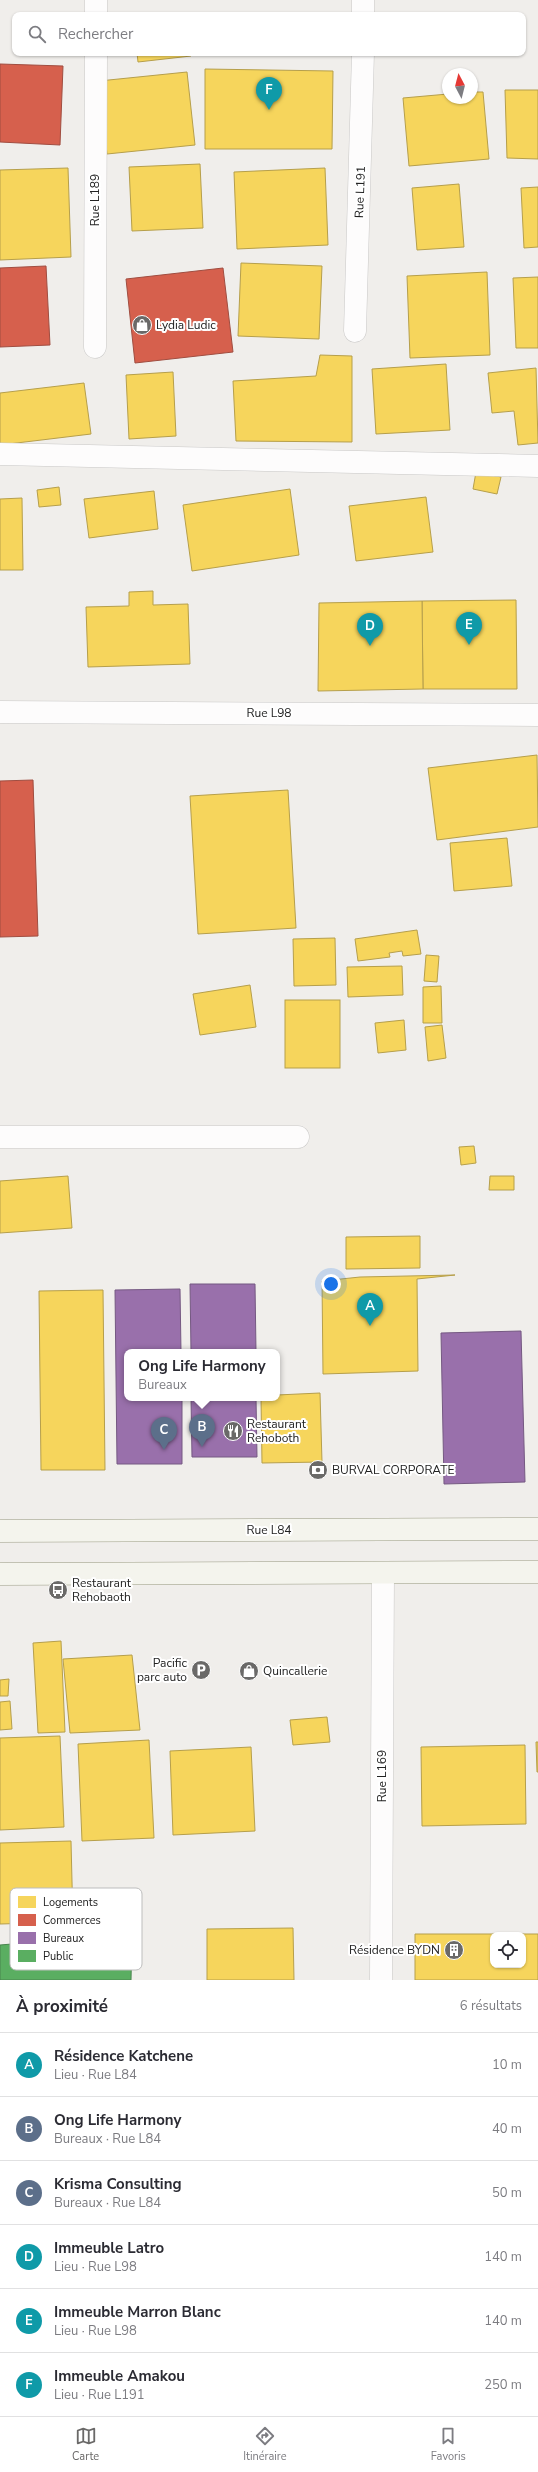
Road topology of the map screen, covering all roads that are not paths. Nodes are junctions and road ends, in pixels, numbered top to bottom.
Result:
1 (96, 0) edge
2 (364, 0) edge
3 (96, 12) edge
4 (363, 12) edge
5 (96, 56) edge
6 (363, 56) edge
7 (355, 331) dead end
8 (95, 347) dead end
9 (0, 454) edge
10 (538, 466) edge
11 (0, 712) edge
12 (538, 715) edge
13 (0, 1137) edge
14 (298, 1137) dead end
15 (538, 1528) edge
16 (0, 1531) edge
17 (538, 1572) edge
18 (384, 1573) junction
19 (0, 1574) edge
20 (381, 1980) edge

1 - 3 street
2 - 4 street
5 - 8 street, Rue L189
6 - 7 street, Rue L191
9 - 10 street
11 - 12 street, Rue L98
13 - 14 street
15 - 16 main road, Rue L84
17 - 18 main road
18 - 19 main road
18 - 20 street, Rue L169

